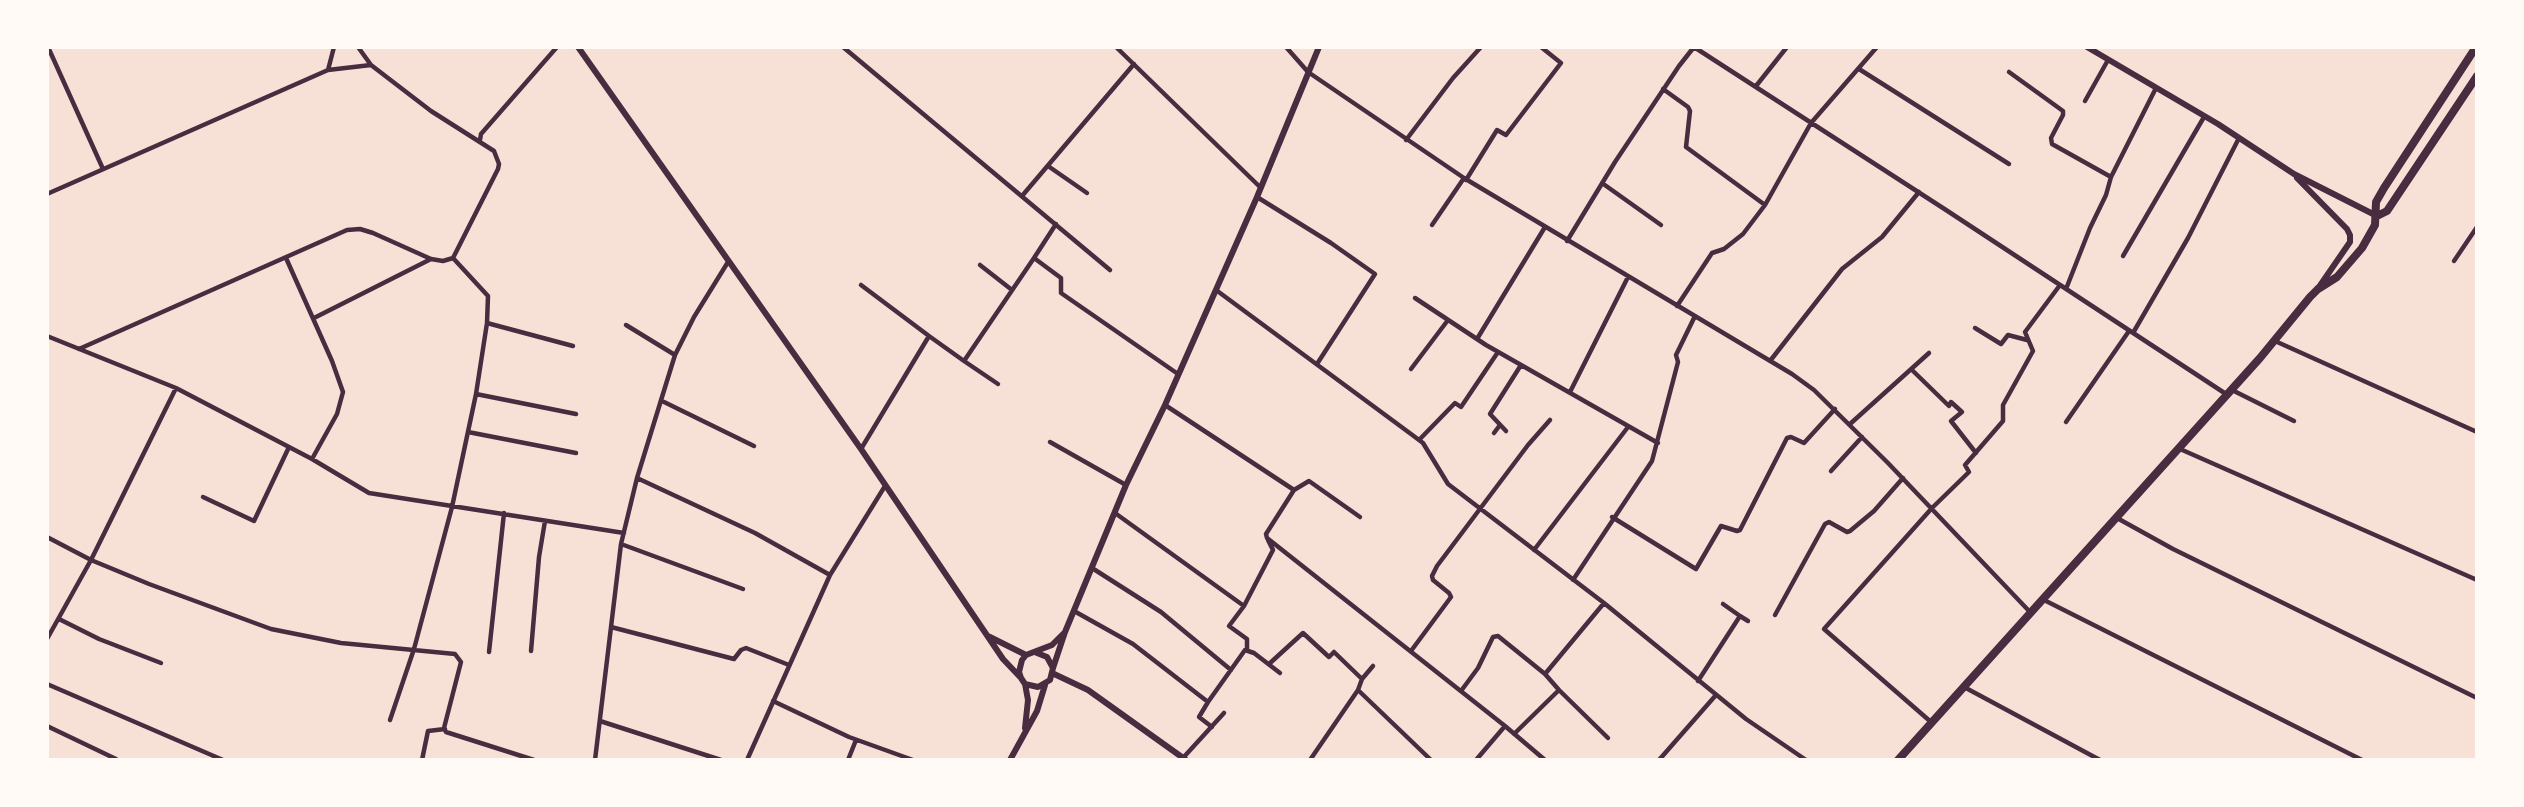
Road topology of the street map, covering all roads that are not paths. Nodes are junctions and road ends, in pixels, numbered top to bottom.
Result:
1 (48, 47) edge
2 (334, 47) edge
3 (358, 47) edge
4 (557, 47) edge
5 (578, 47) edge
6 (843, 47) edge
7 (1116, 47) edge
8 (1286, 47) edge
9 (1319, 47) edge
10 (1481, 47) edge
11 (1541, 47) edge
12 (1694, 47) edge
13 (1787, 47) edge
14 (1877, 47) edge
15 (2087, 47) edge
16 (2476, 47) edge
17 (47, 55) edge
18 (54, 59) junction
19 (2108, 60) junction
20 (1134, 64) junction
21 (371, 65) junction
22 (328, 69) junction
23 (1859, 69) junction
24 (1308, 72) junction
25 (2010, 72) dead end
26 (2477, 76) edge
27 (1756, 86) junction
28 (2156, 88) junction
29 (1663, 89) junction
30 (2085, 101) dead end
31 (2204, 117) junction
32 (1811, 123) junction
33 (2239, 138) junction
34 (1406, 140) junction
35 (480, 141) junction
36 (2009, 164) dead end
37 (1048, 166) junction
38 (103, 169) junction
39 (2294, 174) junction
40 (2111, 177) junction
41 (1465, 179) junction
42 (1602, 183) junction
43 (1261, 188) junction
44 (1919, 192) junction
45 (1087, 193) dead end
46 (47, 194) edge
47 (1022, 196) junction
48 (1257, 197) junction
49 (1765, 205) junction
50 (2377, 216) junction
51 (1056, 224) junction
52 (1432, 225) dead end
53 (1661, 225) dead end
54 (1545, 227) junction
55 (2477, 227) edge
56 (1567, 241) junction
57 (2123, 256) dead end
58 (286, 258) junction
59 (431, 258) junction
60 (453, 258) junction
61 (1034, 258) junction
62 (2454, 261) dead end
63 (729, 262) junction
64 (979, 265) dead end
65 (1110, 270) dead end
66 (1628, 277) junction
67 (861, 285) dead end
68 (2060, 285) junction
69 (2066, 289) junction
70 (2318, 289) junction
71 (1012, 290) junction
72 (1216, 290) junction
73 (1415, 298) dead end
74 (1677, 306) junction
75 (1695, 316) junction
76 (314, 318) junction
77 (1448, 320) junction
78 (486, 323) junction
79 (626, 325) dead end
80 (1975, 328) dead end
81 (2131, 332) junction
82 (929, 335) junction
83 (48, 338) edge
84 (1477, 339) junction
85 (2028, 340) junction
86 (2275, 341) junction
87 (573, 346) dead end
88 (79, 349) junction
89 (1498, 352) junction
90 (1929, 353) dead end
91 (675, 355) junction
92 (964, 361) junction
93 (1770, 361) junction
94 (1317, 364) junction
95 (1521, 365) junction
96 (1411, 369) dead end
97 (1911, 369) junction
98 (1178, 374) junction
99 (998, 383) dead end
100 (176, 388) junction
101 (1570, 392) junction
102 (2229, 392) junction
103 (476, 394) junction
104 (662, 401) junction
105 (1164, 405) junction
106 (1835, 409) junction
107 (576, 414) dead end
108 (1550, 420) dead end
109 (2294, 421) dead end
110 (2066, 422) dead end
111 (1850, 424) junction
112 (1500, 425) junction
113 (1628, 427) junction
114 (1506, 431) dead end
115 (468, 432) junction
116 (2477, 432) edge
117 (1494, 433) dead end
118 (1862, 437) junction
119 (1419, 440) junction
120 (1050, 442) dead end
121 (1658, 443) junction
122 (754, 446) dead end
123 (289, 447) junction
124 (861, 449) junction
125 (2178, 449) junction
126 (576, 453) dead end
127 (1976, 453) junction
128 (312, 459) junction
129 (1831, 471) dead end
130 (638, 478) junction
131 (1903, 478) junction
132 (886, 485) junction
133 (1126, 485) junction
134 (1294, 490) junction
135 (204, 497) dead end
136 (452, 507) junction
137 (1932, 508) junction
138 (1481, 509) junction
139 (504, 513) junction
140 (1115, 513) junction
141 (1360, 517) dead end
142 (1612, 517) junction
143 (2116, 518) junction
144 (545, 521) junction
145 (624, 533) junction
146 (47, 537) edge
147 (1267, 538) junction
148 (621, 544) junction
149 (1534, 550) junction
150 (91, 561) junction
151 (1092, 568) junction
152 (830, 575) junction
153 (1573, 579) junction
154 (2477, 580) edge
155 (743, 589) dead end
156 (2043, 599) junction
157 (1604, 603) junction
158 (1723, 604) dead end
159 (1244, 606) junction
160 (1074, 611) junction
161 (2031, 612) junction
162 (1774, 615) dead end
163 (1740, 617) junction
164 (58, 619) junction
165 (1748, 621) dead end
166 (611, 627) junction
167 (1065, 632) junction
168 (988, 636) junction
169 (47, 639) edge
170 (414, 649) junction
171 (1247, 650) junction
172 (531, 651) dead end
173 (1411, 651) junction
174 (489, 652) dead end
175 (1037, 653) junction
176 (1026, 655) junction
177 (161, 663) dead end
178 (1269, 664) junction
179 (789, 665) junction
180 (1373, 666) dead end
181 (1231, 670) junction
182 (1053, 671) junction
183 (1280, 673) dead end
184 (1545, 674) junction
185 (1362, 679) junction
186 (1023, 681) junction
187 (1698, 681) junction
188 (47, 684) edge
189 (1045, 685) junction
190 (1964, 687) junction
191 (1358, 690) junction
192 (1559, 690) junction
193 (1461, 691) junction
194 (1716, 695) junction
195 (2477, 698) edge
196 (773, 701) junction
197 (1208, 702) junction
198 (1224, 713) dead end
199 (390, 720) dead end
200 (600, 721) junction
201 (1931, 722) junction
202 (47, 726) edge
203 (1505, 726) junction
204 (1212, 727) junction
205 (444, 730) junction
206 (1025, 730) junction
207 (1514, 734) junction
208 (1608, 738) dead end
209 (856, 740) junction
210 (116, 759) edge
211 (1184, 759) edge
212 (223, 760) edge
213 (422, 760) edge
214 (534, 760) edge
215 (595, 760) edge
216 (721, 760) edge
217 (747, 760) edge
218 (848, 760) edge
219 (913, 760) edge
220 (1010, 760) edge
221 (1310, 760) edge
222 (1431, 760) edge
223 (1476, 760) edge
224 (1545, 760) edge
225 (1658, 760) edge
226 (1806, 760) edge
227 (1898, 760) edge
228 (2100, 760) edge
229 (2362, 760) edge

1 - 18 street
2 - 22 street
3 - 21 street
4 - 35 street
5 - 63 street
6 - 47 street
7 - 20 street
8 - 24 street
9 - 24 street
10 - 34 street
11 - 41 street
12 - 27 street
12 - 29 street
13 - 27 street
14 - 23 street
15 - 19 street
16 - 50 main road
17 - 18 street
18 - 38 street
19 - 28 street
19 - 30 street
20 - 37 street
20 - 43 street
21 - 22 street
21 - 35 street
22 - 38 street
23 - 32 street
23 - 36 street
24 - 34 street
24 - 43 street
25 - 40 street
26 - 50 main road
27 - 32 street
28 - 31 street
28 - 40 street
29 - 42 street
29 - 49 street
31 - 33 street
31 - 57 street
32 - 44 street
32 - 49 street
33 - 39 street
33 - 81 street
34 - 41 street
35 - 60 street
37 - 45 street
37 - 47 street
38 - 46 street
39 - 50 street
39 - 70 street
40 - 69 street
41 - 52 street
41 - 54 street
42 - 53 street
42 - 56 street
43 - 48 street
44 - 68 street
44 - 93 street
47 - 51 street
48 - 72 street
48 - 94 street
49 - 74 street
50 - 70 main road
51 - 61 street
51 - 65 street
54 - 56 street
54 - 84 street
55 - 62 street
56 - 66 street
58 - 59 street
58 - 76 street
58 - 88 street
59 - 60 street
59 - 76 street
60 - 78 street
61 - 71 street
61 - 98 street
63 - 91 street
63 - 124 street
64 - 71 street
66 - 74 street
66 - 101 street
67 - 82 street
68 - 69 street
68 - 85 street
69 - 81 street
70 - 86 main road
71 - 92 street
72 - 94 street
72 - 98 street
73 - 77 street
74 - 75 street
75 - 93 street
75 - 121 street
76 - 128 street
77 - 84 street
77 - 96 street
78 - 87 street
78 - 103 street
79 - 91 street
80 - 85 street
81 - 102 street
81 - 110 street
82 - 92 street
82 - 124 street
83 - 88 street
84 - 89 street
85 - 127 street
86 - 102 main road
86 - 116 street
88 - 100 street
89 - 95 street
89 - 119 street
90 - 97 street
91 - 104 street
92 - 99 street
93 - 106 street
94 - 119 street
95 - 101 street
95 - 112 street
97 - 111 street
97 - 127 street
98 - 105 street
100 - 123 street
100 - 150 street
101 - 113 street
102 - 109 street
102 - 125 main road
103 - 107 street
103 - 115 street
104 - 122 street
104 - 130 street
105 - 133 street
105 - 134 street
106 - 111 street
106 - 142 street
108 - 138 street
111 - 118 street
112 - 114 street
112 - 117 street
113 - 121 street
113 - 149 street
115 - 126 street
115 - 136 street
118 - 129 street
118 - 131 street
119 - 138 street
120 - 133 street
121 - 142 street
123 - 128 street
123 - 135 street
124 - 132 street
125 - 143 main road
125 - 154 street
127 - 137 street
128 - 136 street
130 - 145 street
130 - 152 street
131 - 137 street
131 - 162 street
132 - 152 street
132 - 168 street
133 - 140 street
134 - 141 street
134 - 147 street
136 - 139 street
136 - 170 street
137 - 161 street
137 - 201 street
138 - 149 street
138 - 173 street
139 - 144 street
139 - 174 street
140 - 151 street
140 - 159 street
142 - 153 street
143 - 156 main road
143 - 195 street
144 - 145 street
144 - 172 street
145 - 148 street
146 - 150 street
147 - 159 street
147 - 173 street
148 - 155 street
148 - 166 street
149 - 153 street
150 - 164 street
150 - 170 street
151 - 160 street
151 - 181 street
152 - 179 street
153 - 157 street
156 - 161 main road
156 - 229 street
157 - 184 street
157 - 187 street
158 - 163 street
159 - 171 street
160 - 167 street
160 - 197 street
161 - 190 main road
163 - 165 street
163 - 187 street
164 - 169 street
164 - 177 street
166 - 179 street
166 - 200 street
167 - 175 street
167 - 182 street
168 - 176 street
168 - 186 street
170 - 199 street
170 - 205 street
171 - 178 street
171 - 181 street
173 - 193 street
175 - 176 street
175 - 182 street
176 - 186 street
178 - 183 street
178 - 185 street
179 - 196 street
180 - 185 street
181 - 197 street
182 - 189 street
182 - 211 street
184 - 192 street
184 - 193 street
185 - 191 street
186 - 189 street
186 - 206 street
187 - 194 street
188 - 212 street
189 - 206 street
190 - 201 main road
190 - 228 street
191 - 221 street
191 - 222 street
192 - 207 street
192 - 208 street
193 - 203 street
194 - 225 street
194 - 226 street
196 - 209 street
196 - 217 street
197 - 204 street
198 - 204 street
200 - 215 street
200 - 216 street
201 - 227 main road
202 - 210 street
203 - 207 street
203 - 223 street
204 - 211 street
205 - 213 street
205 - 214 street
206 - 220 street
207 - 224 street
209 - 218 street
209 - 219 street

